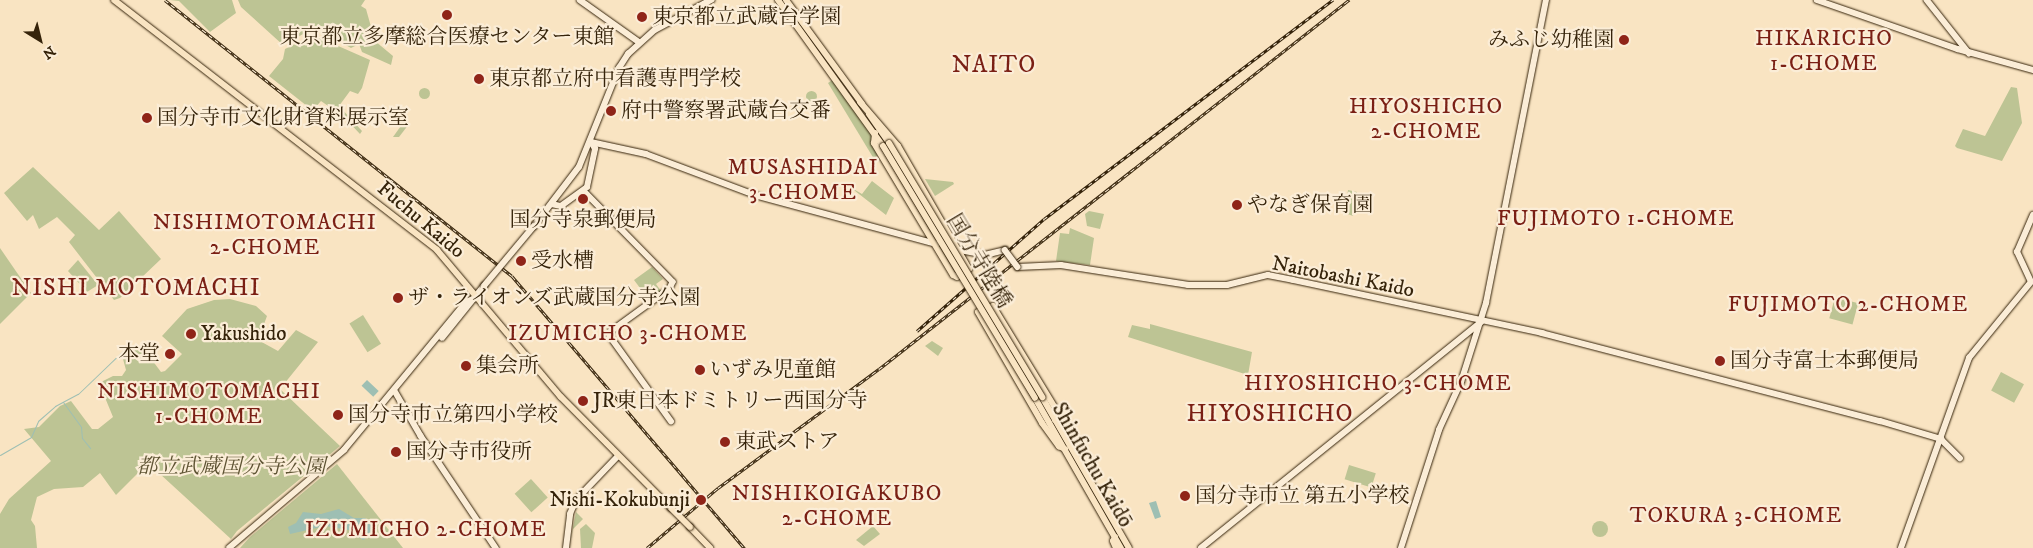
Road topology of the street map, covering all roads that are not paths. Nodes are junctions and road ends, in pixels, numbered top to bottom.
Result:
1 (114, 0) edge
2 (580, 0) edge
3 (711, 0) edge
4 (778, 0) edge
5 (786, 0) edge
6 (1546, 0) edge
7 (1817, 0) edge
8 (1927, 0) edge
9 (639, 42) junction
10 (1969, 53) junction
11 (2033, 70) edge
12 (860, 102) junction
13 (875, 133) junction
14 (592, 142) junction
15 (886, 145) junction
16 (584, 191) junction
17 (552, 204) junction
18 (2033, 215) edge
19 (935, 244) junction
20 (960, 250) junction
21 (475, 297) junction
22 (1481, 322) junction
23 (1462, 341) junction
24 (1473, 349) junction
25 (395, 391) junction
26 (1039, 397) junction
27 (1055, 420) junction
28 (671, 421) dead end
29 (1941, 440) junction
30 (1065, 449) junction
31 (618, 456) junction
32 (1960, 458) dead end
33 (1102, 501) junction
34 (1115, 537) junction
35 (229, 548) edge
36 (496, 548) edge
37 (566, 548) edge
38 (710, 548) edge
39 (1116, 548) edge
40 (1123, 548) edge
41 (1129, 548) edge
42 (1201, 548) edge
43 (1401, 548) edge
44 (1901, 548) edge

1 - 21 main road, Fuchu Kaido
2 - 9 street
3 - 9 street
4 - 13 main road
5 - 12 main road
6 - 22 street
7 - 10 street
8 - 10 street
9 - 14 street
10 - 11 street
12 - 15 main road
12 - 20 main road
13 - 15 main road
13 - 19 main road
14 - 16 street
14 - 17 street
14 - 19 street
15 - 26 main road, 国分寺陸橋, bridge
16 - 17 street
16 - 28 street
17 - 21 street, bridge
18 - 29 street
19 - 20 street
19 - 20 main road
20 - 22 street, Naitobashi Kaido, bridge
21 - 25 street
21 - 31 main road, Fuchu Kaido
22 - 23 street
22 - 24 street
22 - 29 street, Naitobashi Kaido
23 - 24 street
23 - 42 street
24 - 43 street
25 - 35 street
25 - 36 street
26 - 27 main road, Shinfuchu Kaidō
26 - 30 main road, Shinfuchu Kaidō
27 - 30 main road
27 - 33 main road, Shinfuchu Kaidō
29 - 32 street
29 - 44 street
30 - 34 main road, Shinfuchu Kaidō
31 - 37 street
31 - 38 main road, Fuchu Kaido, bridge
33 - 40 main road, Shinfuchu Kaidō
33 - 41 main road, Shinfuchu Kaidō
34 - 39 main road
34 - 40 main road, Shinfuchu Kaidō

